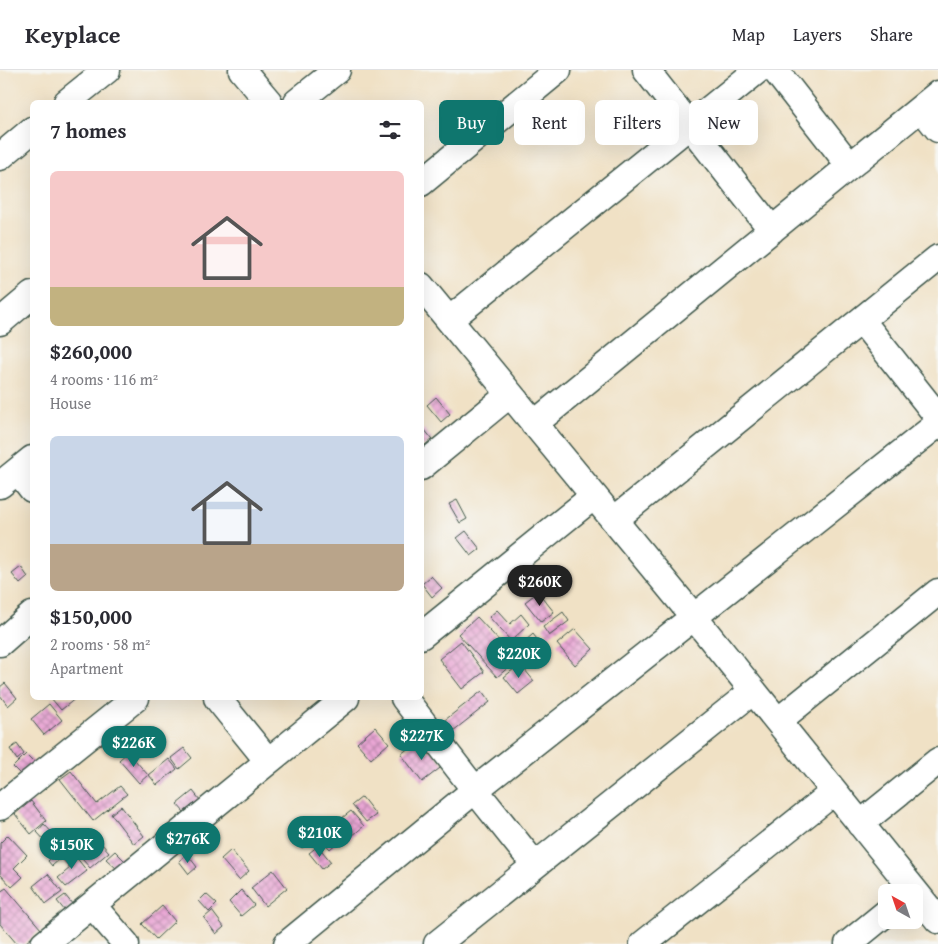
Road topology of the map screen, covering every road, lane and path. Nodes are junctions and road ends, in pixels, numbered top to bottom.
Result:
1 (108, 70) edge
2 (242, 70) edge
3 (337, 70) edge
4 (558, 70) edge
5 (646, 70) edge
6 (758, 70) edge
7 (775, 70) edge
8 (70, 100) edge
9 (267, 100) edge
10 (300, 100) edge
11 (720, 100) edge
12 (930, 101) edge
13 (689, 123) edge
14 (689, 125) edge
15 (938, 129) edge
16 (30, 132) edge
17 (706, 145) edge
18 (0, 157) edge
19 (850, 166) junction
20 (424, 180) edge
21 (772, 230) junction
22 (938, 258) edge
23 (424, 294) edge
24 (30, 297) edge
25 (449, 320) junction
26 (862, 320) junction
27 (0, 322) edge
28 (510, 394) junction
29 (938, 417) edge
30 (534, 424) junction
31 (938, 424) edge
32 (424, 464) edge
33 (594, 496) junction
34 (614, 520) junction
35 (938, 592) edge
36 (693, 616) junction
37 (30, 617) edge
38 (424, 634) edge
39 (0, 642) edge
40 (753, 691) junction
41 (133, 700) edge
42 (219, 700) edge
43 (344, 700) edge
44 (406, 700) edge
45 (778, 721) junction
46 (268, 761) junction
47 (938, 761) edge
48 (475, 790) junction
49 (834, 792) junction
50 (5, 794) edge
51 (860, 824) junction
52 (535, 865) junction
53 (907, 884) edge
54 (923, 903) edge
55 (92, 906) junction
56 (878, 920) edge
57 (938, 920) edge
58 (44, 944) edge
59 (126, 944) edge
60 (287, 944) edge
61 (437, 944) edge
62 (643, 944) edge
63 (848, 944) edge

1 - 8 street
2 - 9 street
3 - 10 street
4 - 20 street
5 - 13 street
6 - 11 street
7 - 19 street
12 - 15 street
12 - 19 street
14 - 25 street
16 - 18 street
17 - 21 street
19 - 21 street
21 - 30 street
22 - 26 street
23 - 25 street
24 - 27 street
25 - 28 street
26 - 29 street
26 - 34 street
28 - 30 street
28 - 32 street
30 - 33 street
31 - 36 street
33 - 34 street
33 - 38 street
34 - 36 street
35 - 45 street
36 - 40 street
36 - 48 street
37 - 39 street
40 - 45 street
40 - 52 street
41 - 50 street
42 - 46 street
43 - 46 street
44 - 48 street
45 - 49 street
46 - 55 street
47 - 51 street
48 - 52 street
48 - 60 street
49 - 51 street
49 - 62 street
51 - 53 street
52 - 61 street
54 - 57 street
55 - 58 street
55 - 59 street
56 - 63 street

